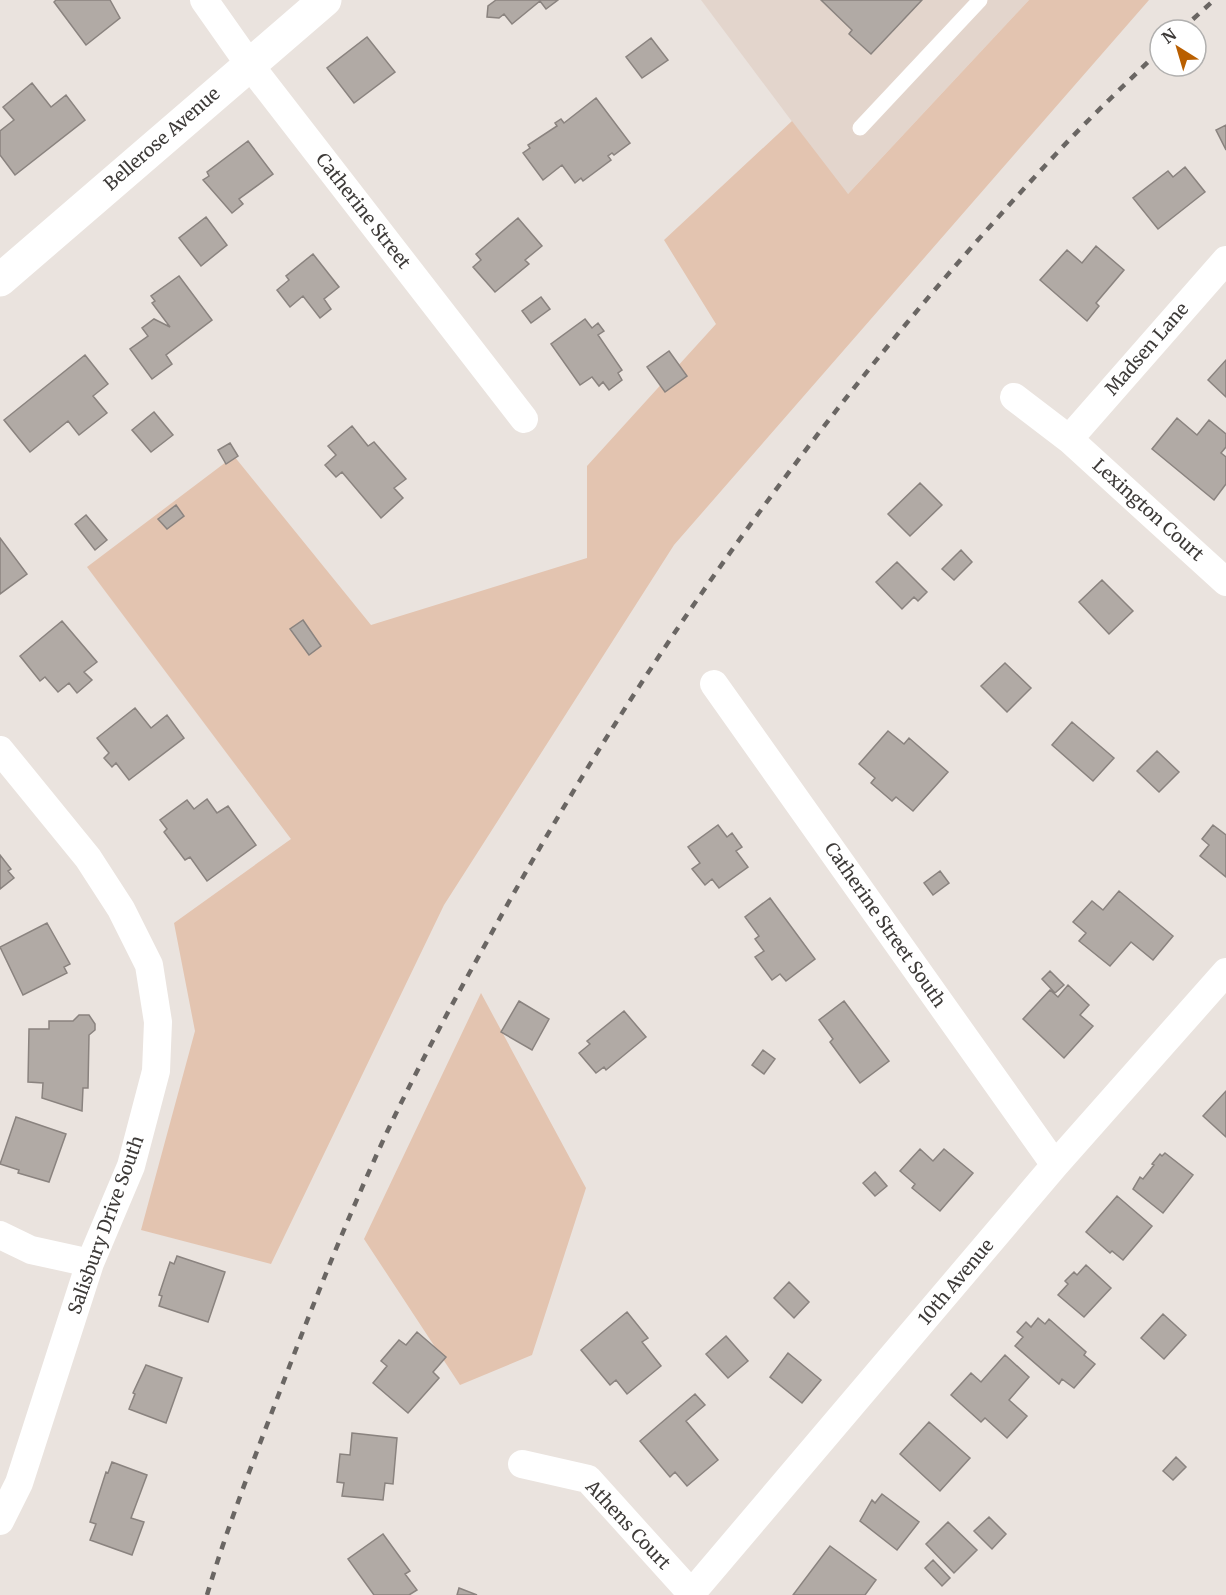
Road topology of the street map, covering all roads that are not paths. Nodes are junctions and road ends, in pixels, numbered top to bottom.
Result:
1 (204, 0) edge
2 (325, 0) edge
3 (980, 0) edge
4 (249, 64) junction
5 (860, 128) dead end
6 (1226, 260) edge
7 (0, 280) edge
8 (1014, 397) dead end
9 (524, 419) dead end
10 (1069, 439) junction
11 (1226, 582) edge
12 (714, 684) dead end
13 (0, 750) edge
14 (1225, 974) edge
15 (1055, 1165) junction
16 (0, 1235) edge
17 (90, 1263) junction
18 (522, 1464) dead end
19 (0, 1521) edge
20 (691, 1594) edge

1 - 4 street, Catherine Street
2 - 4 street, Bellerose Avenue
3 - 5 lane
4 - 7 street, Bellerose Avenue
4 - 9 street, Catherine Street
6 - 10 street, Madsen Lane
8 - 10 street, Lexington Court
10 - 11 street, Lexington Court
12 - 15 street, Catherine Street South
13 - 17 street, Salisbury Drive South
14 - 15 street, 10th Avenue
15 - 20 street, 10th Avenue
16 - 17 street
17 - 19 street, Salisbury Drive South
18 - 20 street, Athens Court

